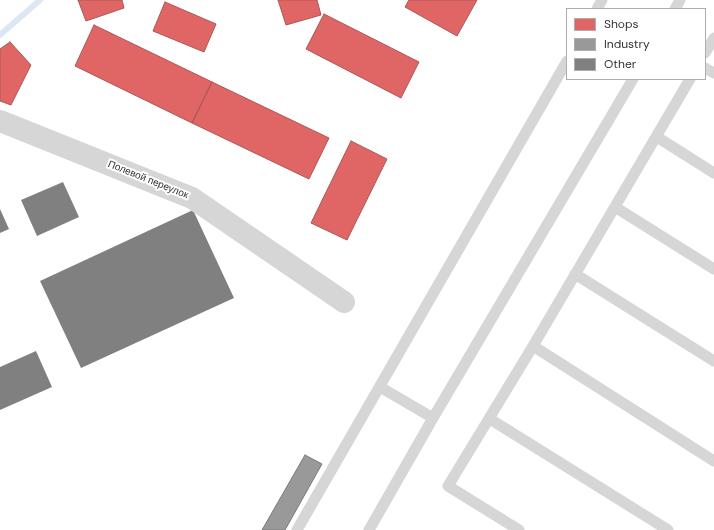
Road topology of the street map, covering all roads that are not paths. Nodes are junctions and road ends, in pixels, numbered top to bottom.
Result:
1 (714, 38) edge
2 (706, 51) edge
3 (566, 63) edge
4 (632, 80) edge
5 (689, 80) edge
6 (0, 121) edge
7 (657, 137) junction
8 (714, 172) edge
9 (614, 207) junction
10 (714, 269) edge
11 (576, 274) junction
12 (344, 302) dead end
13 (533, 346) junction
14 (714, 361) edge
15 (380, 387) junction
16 (433, 418) junction
17 (490, 419) junction
18 (714, 461) edge
19 (297, 530) edge
20 (369, 530) edge
21 (519, 530) edge
22 (668, 530) edge

1 - 2 lane
3 - 15 lane
4 - 16 lane
5 - 7 lane
6 - 12 street, Полевой переулок
7 - 8 lane
7 - 9 lane
9 - 10 lane
9 - 11 lane
11 - 13 lane
11 - 14 lane
13 - 17 lane
13 - 18 lane
15 - 16 lane
15 - 19 lane
16 - 20 lane
17 - 21 lane
17 - 22 lane

